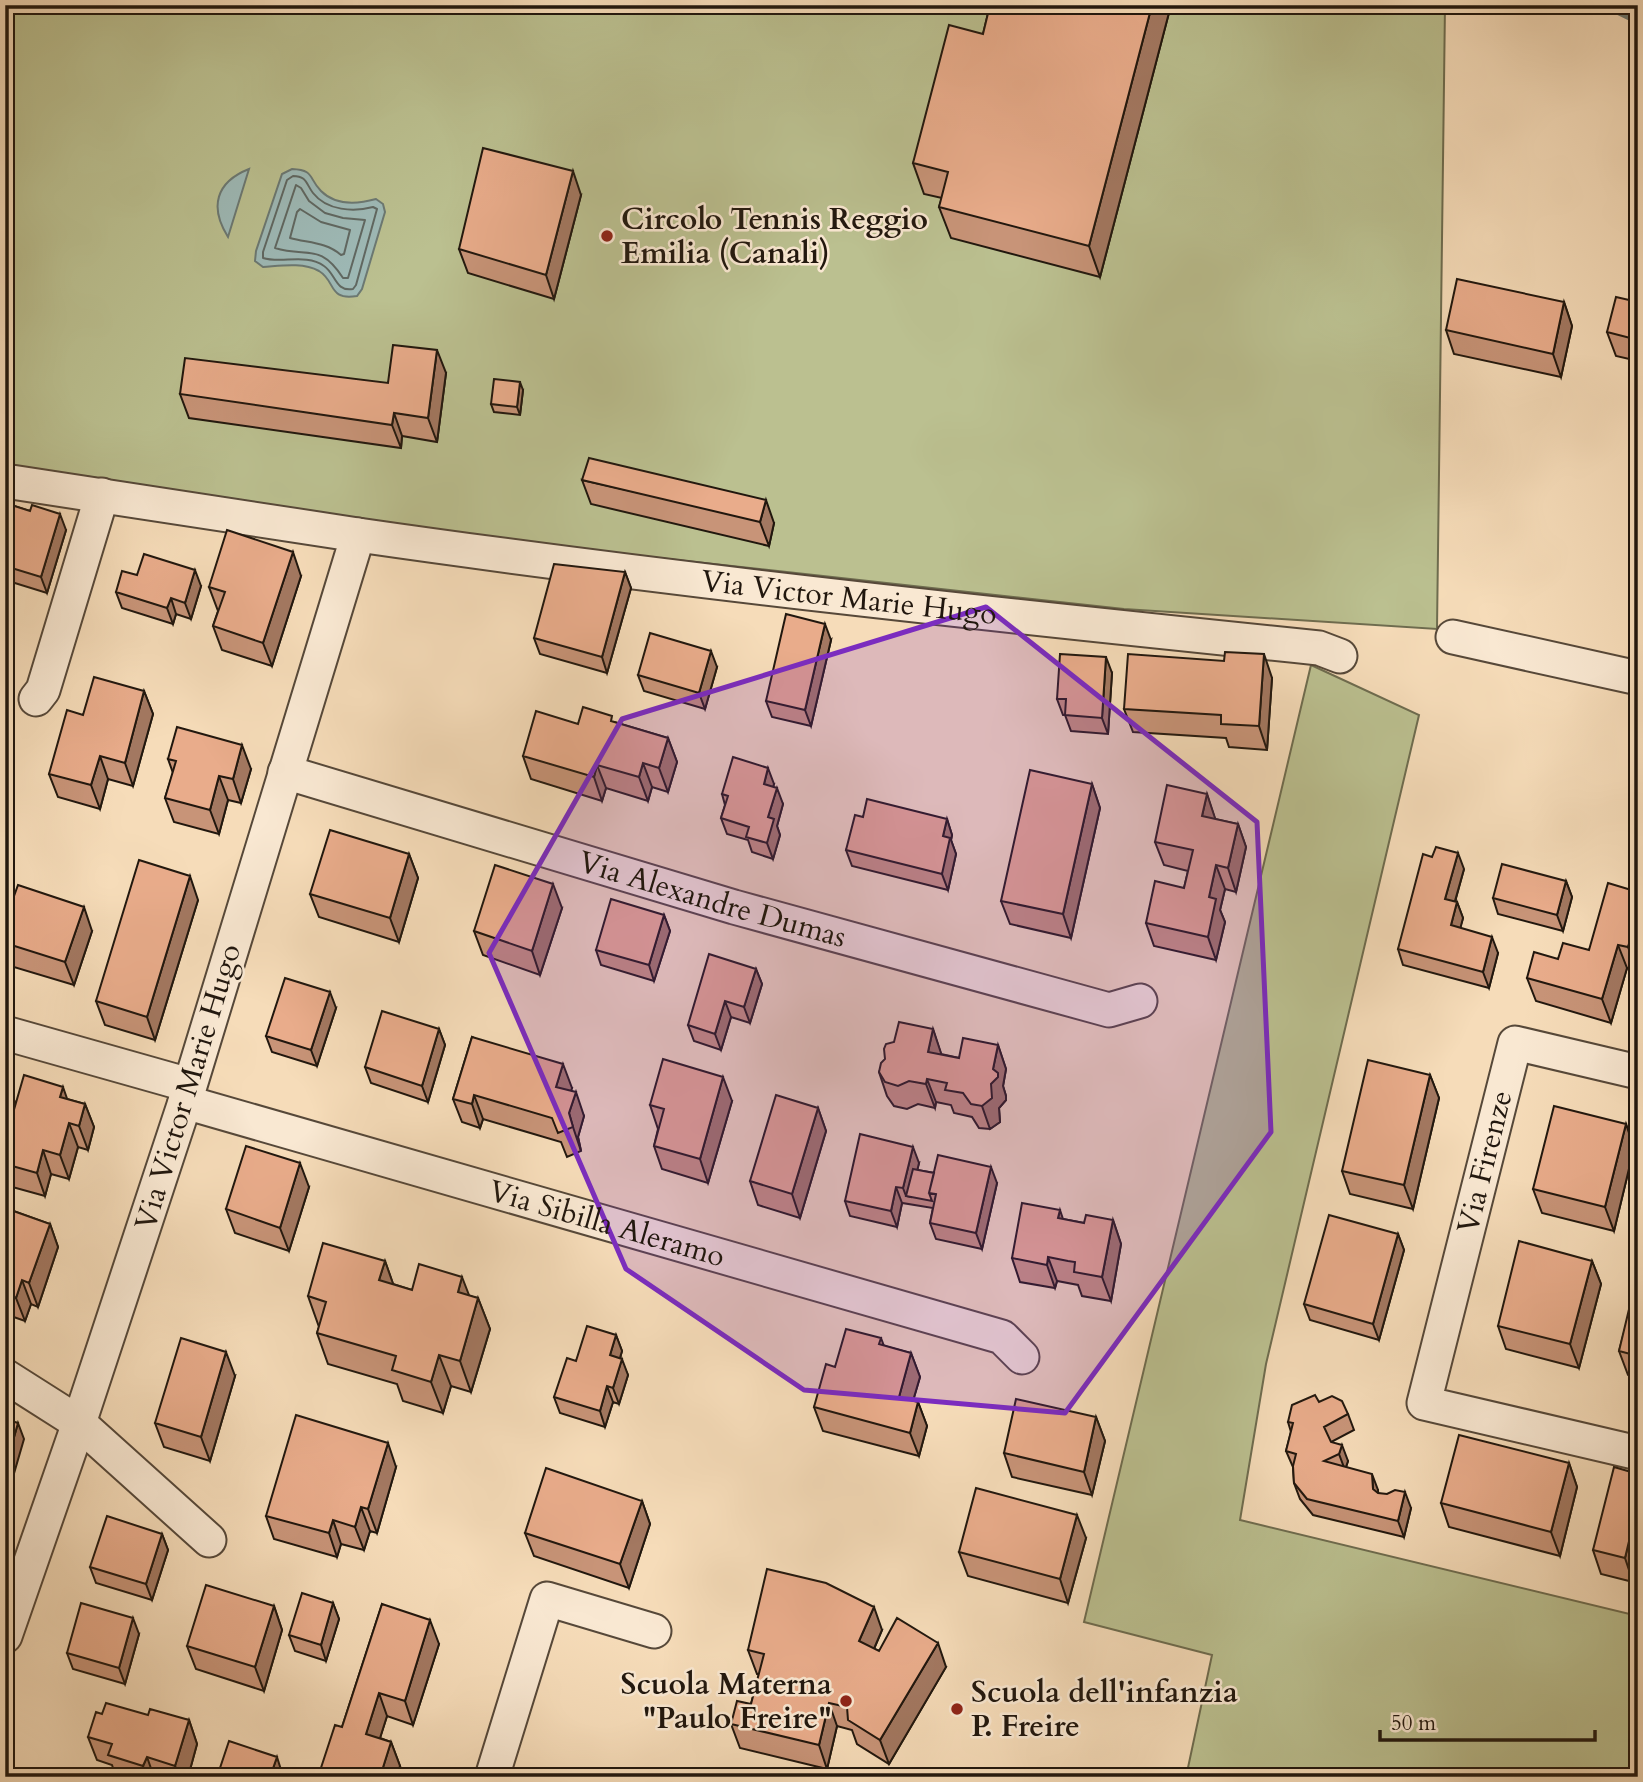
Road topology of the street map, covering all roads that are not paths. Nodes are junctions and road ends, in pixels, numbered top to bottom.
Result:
1 (5, 481) edge
2 (102, 495) junction
3 (358, 535) junction
4 (1453, 636) dead end
5 (1340, 656) dead end
6 (1638, 678) edge
7 (36, 699) dead end
8 (285, 772) junction
9 (1140, 1001) dead end
10 (5, 1033) edge
11 (1638, 1072) edge
12 (187, 1093) junction
13 (1022, 1357) dead end
14 (5, 1376) edge
15 (79, 1423) junction
16 (1638, 1453) edge
17 (209, 1540) dead end
18 (654, 1631) dead end
19 (5, 1636) edge
20 (492, 1777) edge

1 - 2 street, Via Victor Marie Hugo
2 - 3 street, Via Victor Marie Hugo
2 - 7 street
3 - 5 street, Via Victor Marie Hugo
3 - 8 street, Via Victor Marie Hugo
4 - 6 street
8 - 9 street, Via Alexandre Dumas
8 - 12 street, Via Victor Marie Hugo
10 - 12 street, Via Sibilla Aleramo
11 - 16 street, Via Firenze
12 - 13 street, Via Sibilla Aleramo
12 - 15 street, Via Victor Marie Hugo
14 - 15 street
15 - 17 street
15 - 19 street, Via Victor Marie Hugo
18 - 20 street

